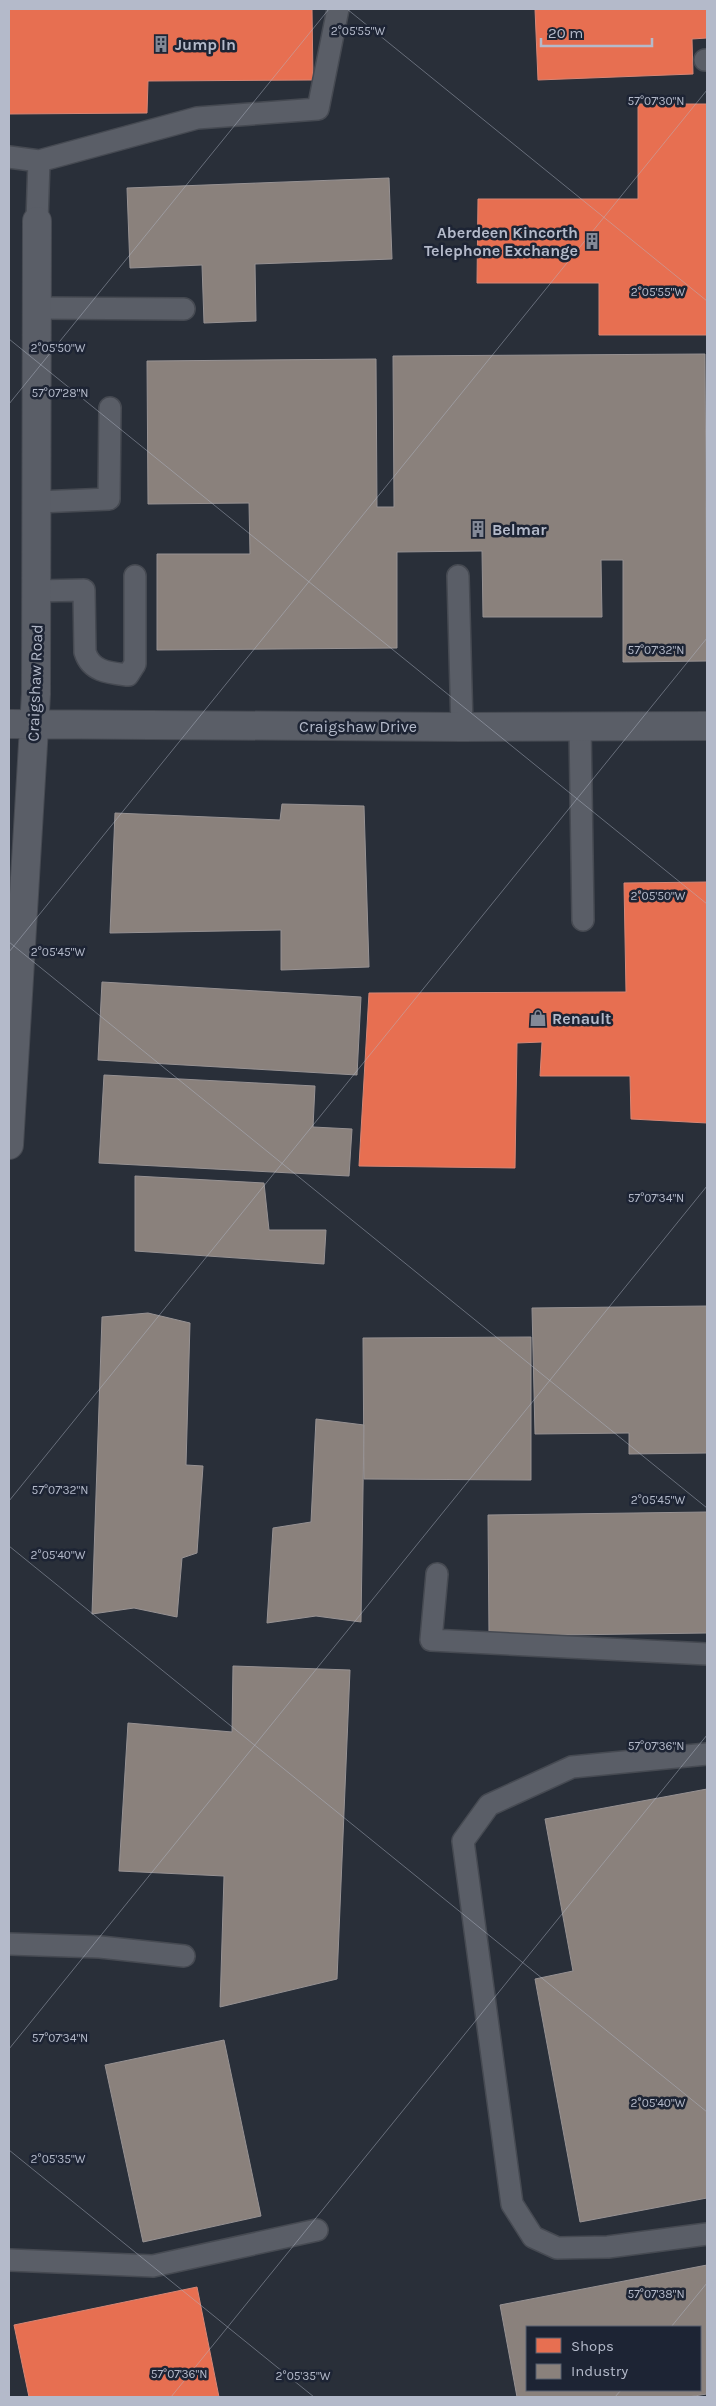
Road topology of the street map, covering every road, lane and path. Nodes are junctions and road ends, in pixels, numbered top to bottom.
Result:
1 (338, 9) edge
2 (9, 157) edge
3 (39, 161) junction
4 (37, 221) joint
5 (37, 308) junction
6 (184, 309) dead end
7 (110, 408) dead end
8 (38, 502) junction
9 (135, 576) dead end
10 (458, 576) dead end
11 (38, 591) junction
12 (22, 723) edge
13 (580, 726) junction
14 (707, 726) edge
15 (462, 727) junction
16 (583, 920) dead end
17 (9, 1145) edge
18 (437, 1574) dead end
19 (707, 1654) edge
20 (707, 1754) edge
21 (9, 1944) edge
22 (184, 1956) dead end
23 (316, 2230) dead end
24 (707, 2234) edge
25 (9, 2260) edge

1 - 3 lane
2 - 3 lane
3 - 4 lane
4 - 5 street, Craigshaw Road
5 - 6 lane
5 - 8 street, Craigshaw Road
7 - 8 lane
8 - 11 street, Craigshaw Road
9 - 11 lane
10 - 15 lane
11 - 12 street, Craigshaw Road
12 - 15 street, Craigshaw Drive
12 - 17 street, Craigshaw Road
13 - 14 street, Craigshaw Drive
13 - 15 street, Craigshaw Drive
13 - 16 lane
18 - 19 lane
20 - 24 lane
21 - 22 lane
23 - 25 lane

